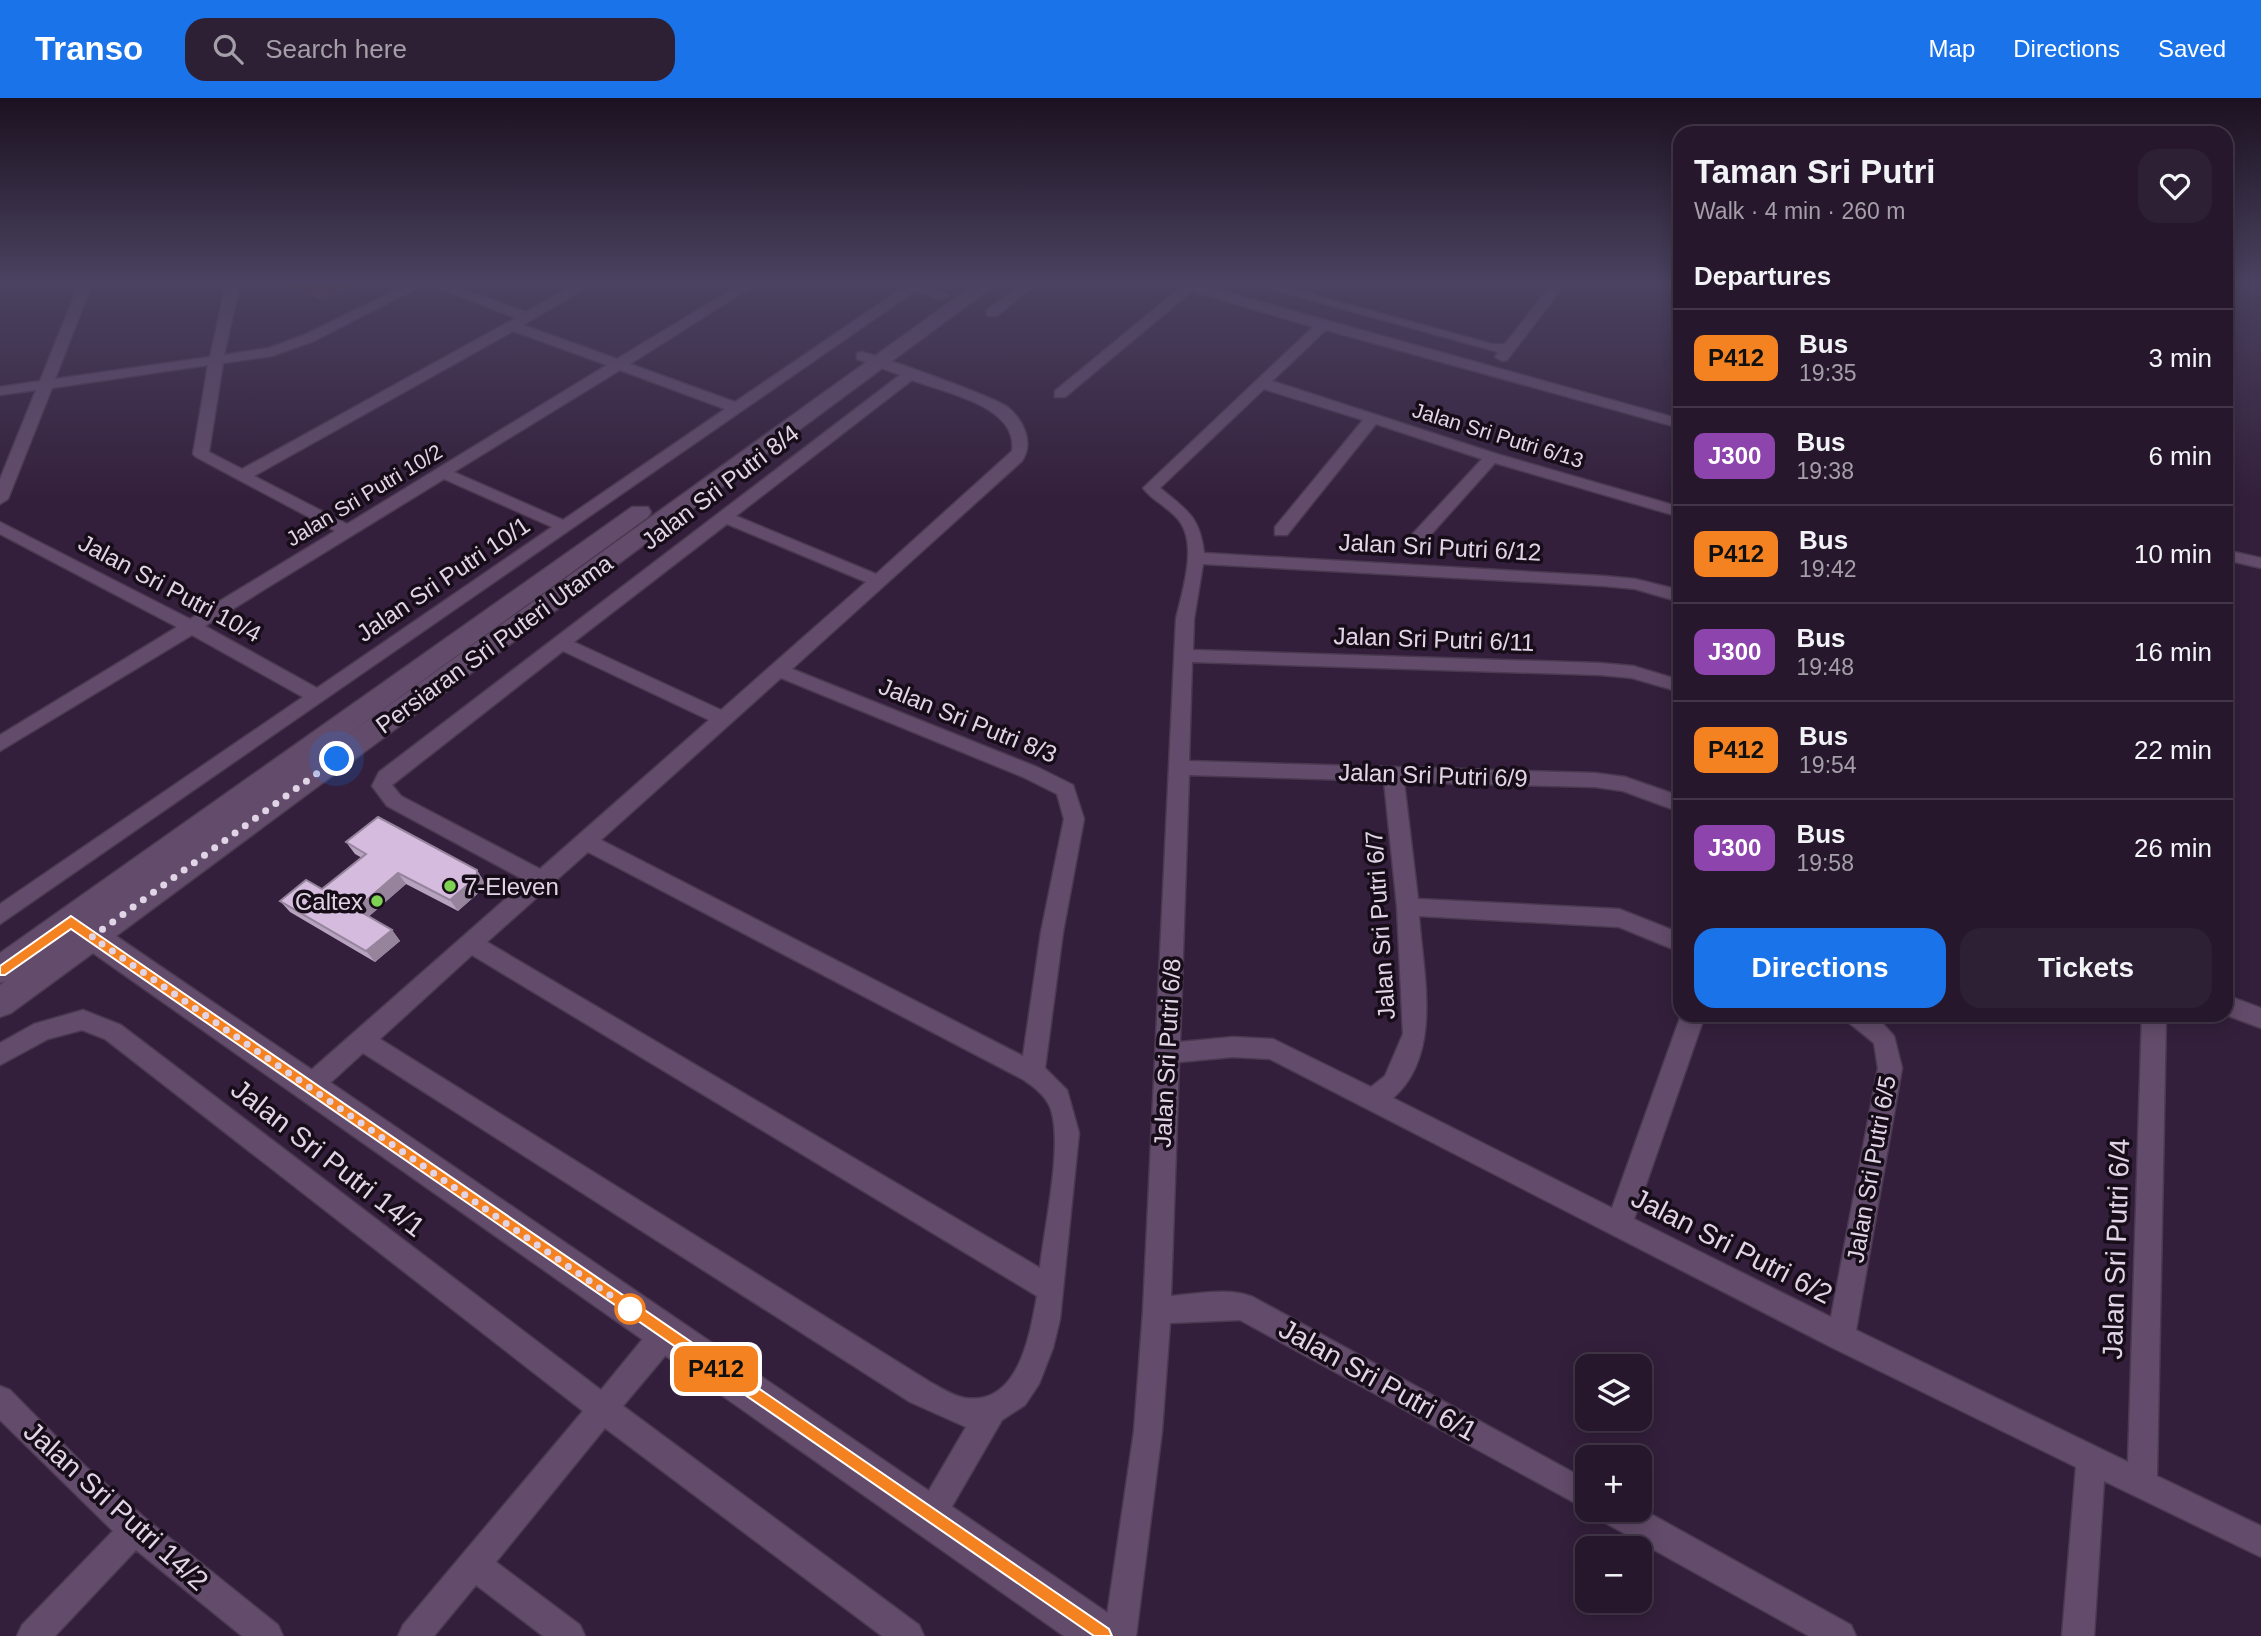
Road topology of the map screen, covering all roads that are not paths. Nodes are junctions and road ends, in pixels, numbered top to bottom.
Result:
1 (58, 356) edge
2 (217, 356) edge
3 (238, 356) edge
4 (459, 356) edge
5 (592, 356) edge
6 (632, 356) edge
7 (812, 356) edge
8 (875, 356) edge
9 (876, 356) edge
10 (1104, 356) edge
11 (1293, 356) edge
12 (1428, 356) edge
13 (1503, 356) edge
14 (871, 359) junction
15 (216, 360) junction
16 (617, 365) junction
17 (1489, 373) junction
18 (910, 375) junction
19 (47, 384) junction
20 (1265, 384) junction
21 (0, 391) edge
22 (1060, 394) dead end
23 (737, 408) junction
24 (1373, 418) junction
25 (1673, 422) edge
26 (1492, 457) junction
27 (443, 472) junction
28 (242, 476) junction
29 (0, 499) edge
30 (1673, 510) edge
31 (724, 517) junction
32 (564, 526) junction
33 (0, 527) edge
34 (348, 531) junction
35 (1281, 531) dead end
36 (1412, 545) dead end
37 (2233, 557) edge
38 (1196, 558) junction
39 (2261, 564) edge
40 (878, 581) junction
41 (1673, 594) edge
42 (191, 627) junction
43 (559, 642) junction
44 (1184, 656) junction
45 (778, 670) junction
46 (1673, 685) edge
47 (315, 695) junction
48 (723, 719) junction
49 (0, 744) edge
50 (1182, 768) junction
51 (1394, 774) junction
52 (1673, 801) edge
53 (585, 841) junction
54 (542, 880) junction
55 (1408, 908) junction
56 (0, 915) edge
57 (82, 929) junction
58 (1673, 940) edge
59 (470, 943) junction
60 (0, 970) edge
61 (0, 1003) edge
62 (2233, 1008) edge
63 (2261, 1018) edge
64 (1691, 1022) edge
65 (1868, 1022) edge
66 (2154, 1022) edge
67 (362, 1040) junction
68 (1166, 1054) junction
69 (0, 1055) edge
70 (1032, 1073) junction
71 (309, 1087) junction
72 (1373, 1100) junction
73 (1619, 1225) junction
74 (1050, 1289) junction
75 (1157, 1311) junction
76 (666, 1334) junction
77 (1841, 1337) junction
78 (0, 1400) edge
79 (603, 1409) junction
80 (992, 1410) junction
81 (2091, 1458) junction
82 (2142, 1484) junction
83 (1575, 1489) edge
84 (929, 1516) junction
85 (1634, 1522) edge
86 (135, 1530) junction
87 (2261, 1542) edge
88 (475, 1565) junction
89 (33, 1636) edge
90 (267, 1636) edge
91 (414, 1636) edge
92 (569, 1636) edge
93 (908, 1636) edge
94 (1101, 1636) edge
95 (1120, 1636) edge
96 (1840, 1636) edge
97 (2078, 1636) edge

1 - 19 street
2 - 15 street
3 - 15 street
4 - 28 street
5 - 16 street
6 - 16 street, Jalan Sri Putri 10/2
7 - 23 street, Jalan Sri Putri 10/1
8 - 14 street, Persiaran Sri Puteri Utama
9 - 14 street, Persiaran Sri Puteri Utama
10 - 22 street
11 - 20 street
12 - 17 street
13 - 17 street
14 - 18 street
14 - 57 street, Persiaran Sri Puteri Utama
15 - 19 street
15 - 28 street
16 - 23 street
16 - 27 street, Jalan Sri Putri 10/2
17 - 25 street
18 - 31 street, Jalan Sri Putri 8/4
18 - 40 street
19 - 21 street
19 - 29 street
20 - 24 street, Jalan Sri Putri 6/13
20 - 38 street, Jalan Sri Putri 6/8
23 - 32 street, Jalan Sri Putri 10/1
24 - 26 street, Jalan Sri Putri 6/13
24 - 35 street
26 - 30 street, Jalan Sri Putri 6/13
26 - 36 street
27 - 32 street
27 - 34 street, Jalan Sri Putri 10/2
28 - 34 street
31 - 40 street
31 - 43 street, Jalan Sri Putri 8/4
32 - 47 street, Jalan Sri Putri 10/1
33 - 42 street, Jalan Sri Putri 10/4
34 - 42 street, Jalan Sri Putri 10/2
37 - 39 street
38 - 41 street, Jalan Sri Putri 6/12
38 - 44 street, Jalan Sri Putri 6/8
40 - 45 street
42 - 47 street, Jalan Sri Putri 10/4
42 - 49 street, Jalan Sri Putri 10/2
43 - 48 street
43 - 54 street, Jalan Sri Putri 8/4
44 - 46 street, Jalan Sri Putri 6/11
44 - 50 street, Jalan Sri Putri 6/8
45 - 48 street
45 - 70 street, Jalan Sri Putri 8/3
47 - 56 street, Jalan Sri Putri 10/1
48 - 53 street
50 - 51 street, Jalan Sri Putri 6/9
50 - 68 street, Jalan Sri Putri 6/8
51 - 52 street, Jalan Sri Putri 6/9
51 - 55 street, Jalan Sri Putri 6/7
53 - 54 street
53 - 70 street
54 - 59 street
55 - 58 street
55 - 72 street, Jalan Sri Putri 6/7
57 - 60 street, Persiaran Sri Puteri Utama
57 - 61 street, Persiaran Sri Puteri Utama
57 - 71 street
59 - 67 street
59 - 74 street
62 - 63 street
64 - 73 street
65 - 77 street, Jalan Sri Putri 6/5
66 - 82 street, Jalan Sri Putri 6/4
67 - 71 street
67 - 80 street
68 - 72 street, Jalan Sri Putri 6/2
68 - 75 street, Jalan Sri Putri 6/8
69 - 79 street, Jalan Sri Putri 14/1
70 - 74 street
71 - 76 street
72 - 73 street, Jalan Sri Putri 6/2
73 - 77 street, Jalan Sri Putri 6/2
74 - 80 street
75 - 83 street, Jalan Sri Putri 6/1
75 - 95 street, Jalan Sri Putri 6/8
76 - 79 street
76 - 84 street
77 - 81 street, Jalan Sri Putri 6/2
78 - 86 street, Jalan Sri Putri 14/2
79 - 88 street
79 - 93 street, Jalan Sri Putri 14/1
80 - 84 street
81 - 82 street, Jalan Sri Putri 6/2
81 - 97 street
82 - 87 street, Jalan Sri Putri 6/2
84 - 94 street
85 - 96 street
86 - 89 street
86 - 90 street, Jalan Sri Putri 14/2
88 - 91 street
88 - 92 street

